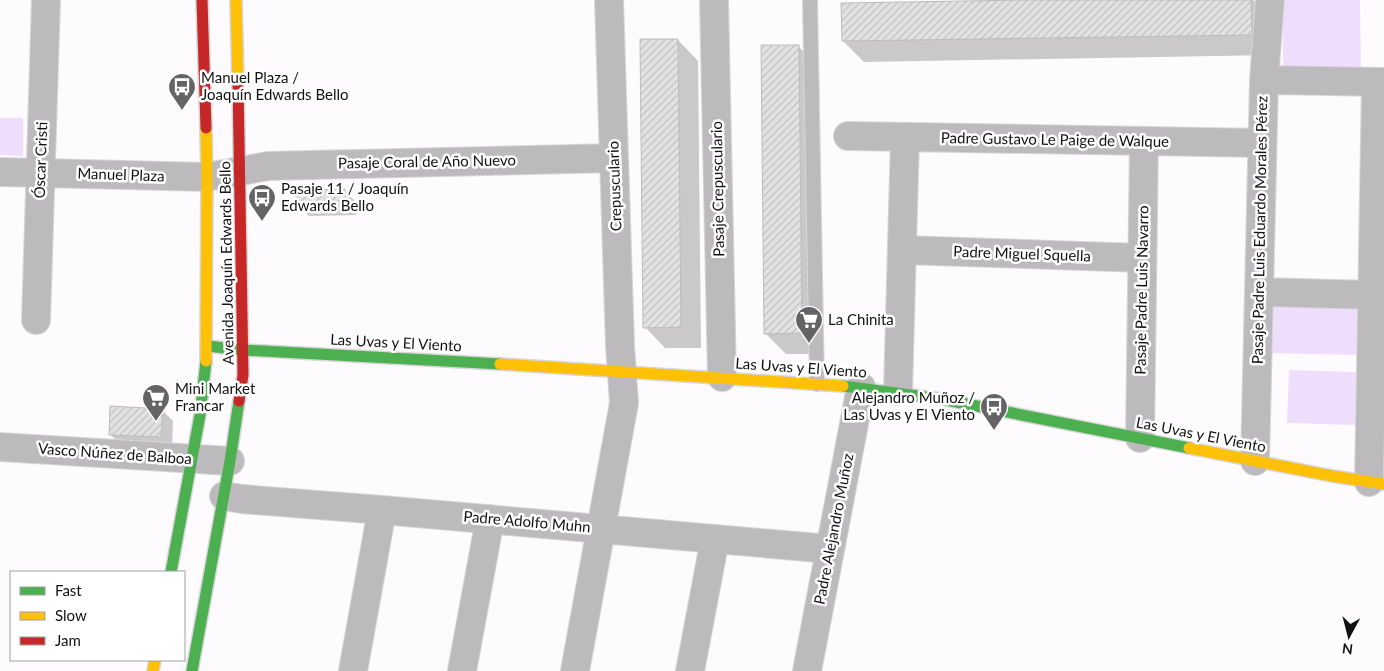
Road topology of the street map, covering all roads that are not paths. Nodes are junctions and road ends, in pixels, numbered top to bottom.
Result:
1 (46, 0) edge
2 (202, 0) edge
3 (236, 0) edge
4 (609, 0) edge
5 (714, 0) edge
6 (810, 0) edge
7 (1270, 0) edge
8 (1264, 80) junction
9 (1380, 82) edge
10 (848, 136) dead end
11 (905, 137) junction
12 (1144, 141) junction
13 (1262, 143) junction
14 (614, 158) junction
15 (0, 172) edge
16 (241, 172) junction
17 (41, 173) junction
18 (207, 177) junction
19 (1379, 221) edge
20 (902, 250) junction
21 (1142, 258) junction
22 (1259, 292) junction
23 (1372, 295) junction
24 (36, 320) dead end
25 (207, 346) junction
26 (244, 350) junction
27 (621, 372) junction
28 (722, 377) junction
29 (817, 384) junction
30 (861, 387) junction
31 (898, 391) junction
32 (1140, 438) junction
33 (0, 447) edge
34 (192, 459) junction
35 (230, 461) junction
36 (1255, 461) junction
37 (1376, 483) edge
38 (224, 496) junction
39 (382, 510) junction
40 (490, 519) junction
41 (601, 529) junction
42 (715, 539) junction
43 (830, 550) junction
44 (171, 571) edge
45 (192, 671) edge
46 (352, 671) edge
47 (462, 671) edge
48 (575, 671) edge
49 (690, 671) edge
50 (807, 671) edge

1 - 17 street, Óscar Cristi
2 - 18 street, Avenida Joaquín Edwards Bello
3 - 16 street, Avenida Joaquín Edwards Bello
4 - 14 street, Crepusculario
5 - 28 street, Pasaje Crepusculario
6 - 29 lane
7 - 8 street, Pasaje Padre Luis Eduardo Morales Pérez
8 - 9 street
8 - 13 street, Pasaje Padre Luis Eduardo Morales Pérez
9 - 19 street
10 - 11 street, Padre Gustavo Le Paige de Walque
11 - 12 street, Padre Gustavo Le Paige de Walque
11 - 20 street
12 - 13 street, Padre Gustavo Le Paige de Walque
12 - 21 street, Pasaje Padre Luis Navarro
13 - 22 street, Pasaje Padre Luis Eduardo Morales Pérez
14 - 16 street, Pasaje Coral de Año Nuevo
14 - 27 street, Crepusculario
15 - 17 street, Manuel Plaza
16 - 18 street, Manuel Plaza
16 - 26 street, Avenida Joaquín Edwards Bello
17 - 18 street, Manuel Plaza
17 - 24 street, Óscar Cristi
18 - 25 street, Avenida Joaquín Edwards Bello
19 - 23 street
20 - 21 street, Padre Miguel Squella
20 - 31 street
21 - 32 street, Pasaje Padre Luis Navarro
22 - 23 street
22 - 36 street, Pasaje Padre Luis Eduardo Morales Pérez
23 - 37 street
25 - 26 street, Las Uvas y El Viento
25 - 34 street, Avenida Joaquín Edwards Bello
26 - 27 street, Las Uvas y El Viento
26 - 35 street, Avenida Joaquín Edwards Bello
27 - 28 street, Las Uvas y El Viento
27 - 41 street, Crepusculario
28 - 29 street, Las Uvas y El Viento
29 - 30 street, Las Uvas y El Viento
30 - 31 street, Las Uvas y El Viento
30 - 43 street, Padre Alejandro Muñoz
31 - 32 street, Las Uvas y El Viento
32 - 36 street, Las Uvas y El Viento
33 - 34 street, Vasco Núñez de Balboa
34 - 35 street, Vasco Núñez de Balboa
34 - 44 street, Avenida Joaquín Edwards Bello
35 - 38 street, Avenida Joaquín Edwards Bello
36 - 37 street, Las Uvas y El Viento
38 - 39 street, Padre Adolfo Muhn
38 - 45 street, Avenida Joaquín Edwards Bello
39 - 40 street, Padre Adolfo Muhn
39 - 46 street
40 - 41 street, Padre Adolfo Muhn
40 - 47 street
41 - 42 street, Padre Adolfo Muhn
41 - 48 street, Crepusculario
42 - 43 street, Padre Adolfo Muhn
42 - 49 street
43 - 50 street, Padre Alejandro Muñoz

